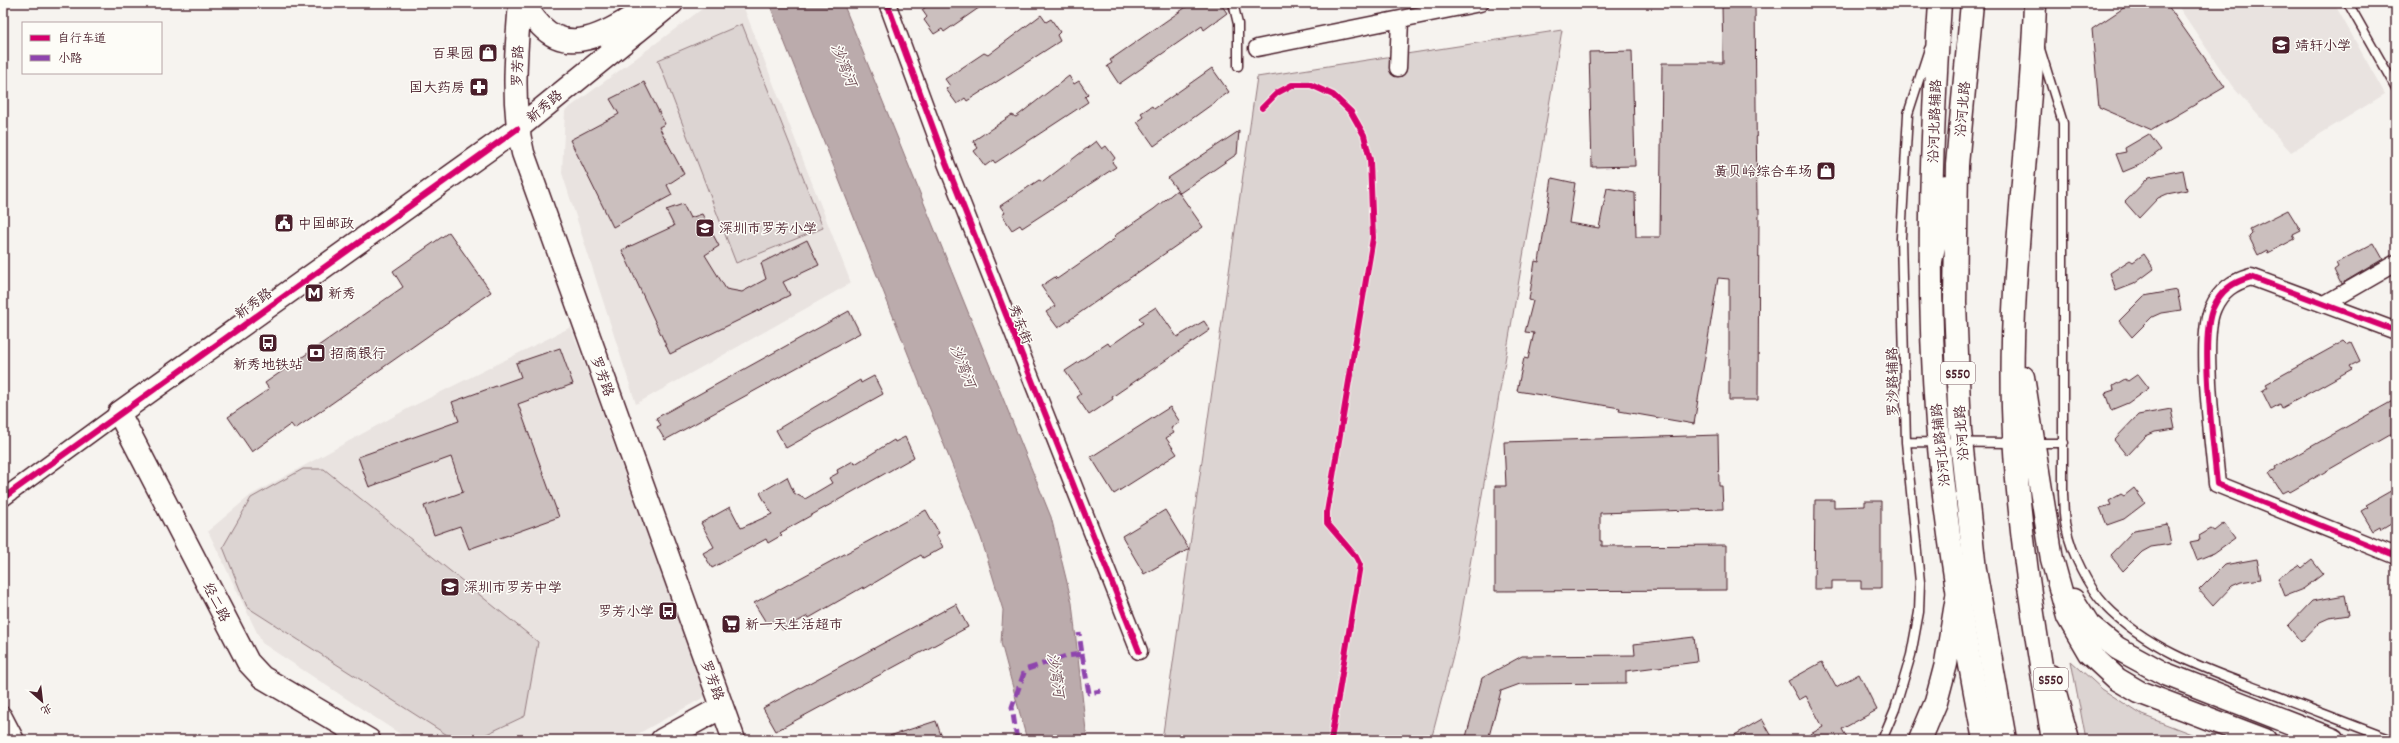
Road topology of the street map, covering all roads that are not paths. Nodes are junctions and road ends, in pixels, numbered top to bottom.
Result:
1 (520, 3) edge
2 (527, 3) edge
3 (656, 3) edge
4 (672, 3) edge
5 (887, 3) edge
6 (1233, 3) edge
7 (1480, 3) edge
8 (1972, 3) edge
9 (2035, 3) edge
10 (2040, 3) edge
11 (2348, 3) edge
12 (1940, 12) edge
13 (1400, 20) junction
14 (2034, 30) junction
15 (1257, 48) dead end
16 (1238, 66) dead end
17 (1398, 68) dead end
18 (2396, 88) edge
19 (1961, 115) junction
20 (517, 129) junction
21 (1931, 261) junction
22 (2396, 263) edge
23 (2325, 304) junction
24 (2014, 317) junction
25 (2396, 331) edge
26 (119, 413) junction
27 (1906, 442) junction
28 (2064, 443) junction
29 (3, 498) edge
30 (2396, 556) edge
31 (2052, 559) junction
32 (1958, 591) junction
33 (2034, 618) junction
34 (1138, 651) dead end
35 (722, 707) junction
36 (3, 715) edge
37 (16, 740) edge
38 (369, 740) edge
39 (662, 740) edge
40 (734, 740) edge
41 (1882, 740) edge
42 (1920, 740) edge
43 (1984, 740) edge
44 (2005, 740) edge
45 (2052, 740) edge
46 (2068, 740) edge
47 (2265, 740) edge
48 (2334, 740) edge
49 (2392, 740) edge

1 - 20 main road, 罗芳路
2 - 3 main road
4 - 20 main road, 新秀路
5 - 34 street, 秀东街
6 - 16 lane
7 - 13 street
8 - 19 main road, 沿河北路 / S550
9 - 14 main road, S550
10 - 14 main road
11 - 18 lane
12 - 21 main road, 沿河北路辅路
12 - 27 lane, 罗沙路辅路
13 - 15 street
13 - 17 street
14 - 24 main road, S550
14 - 28 lane
19 - 21 main road
19 - 44 main road, 沿河北路 / S550
20 - 26 main road, 新秀路
20 - 35 main road, 罗芳路
21 - 32 main road, 沿河北路辅路
22 - 23 street
23 - 25 street
23 - 30 street
24 - 31 main road
24 - 33 main road, S550
26 - 29 street, 新秀路
26 - 38 main road, 经二路
27 - 28 lane
27 - 41 lane, 罗沙路辅路
28 - 49 lane
31 - 47 main road
31 - 48 main road
32 - 42 main road
32 - 43 main road, 沿河北路辅路
33 - 45 main road, S550
33 - 46 main road, S550
35 - 39 main road
35 - 40 main road, 罗芳路
36 - 37 street

